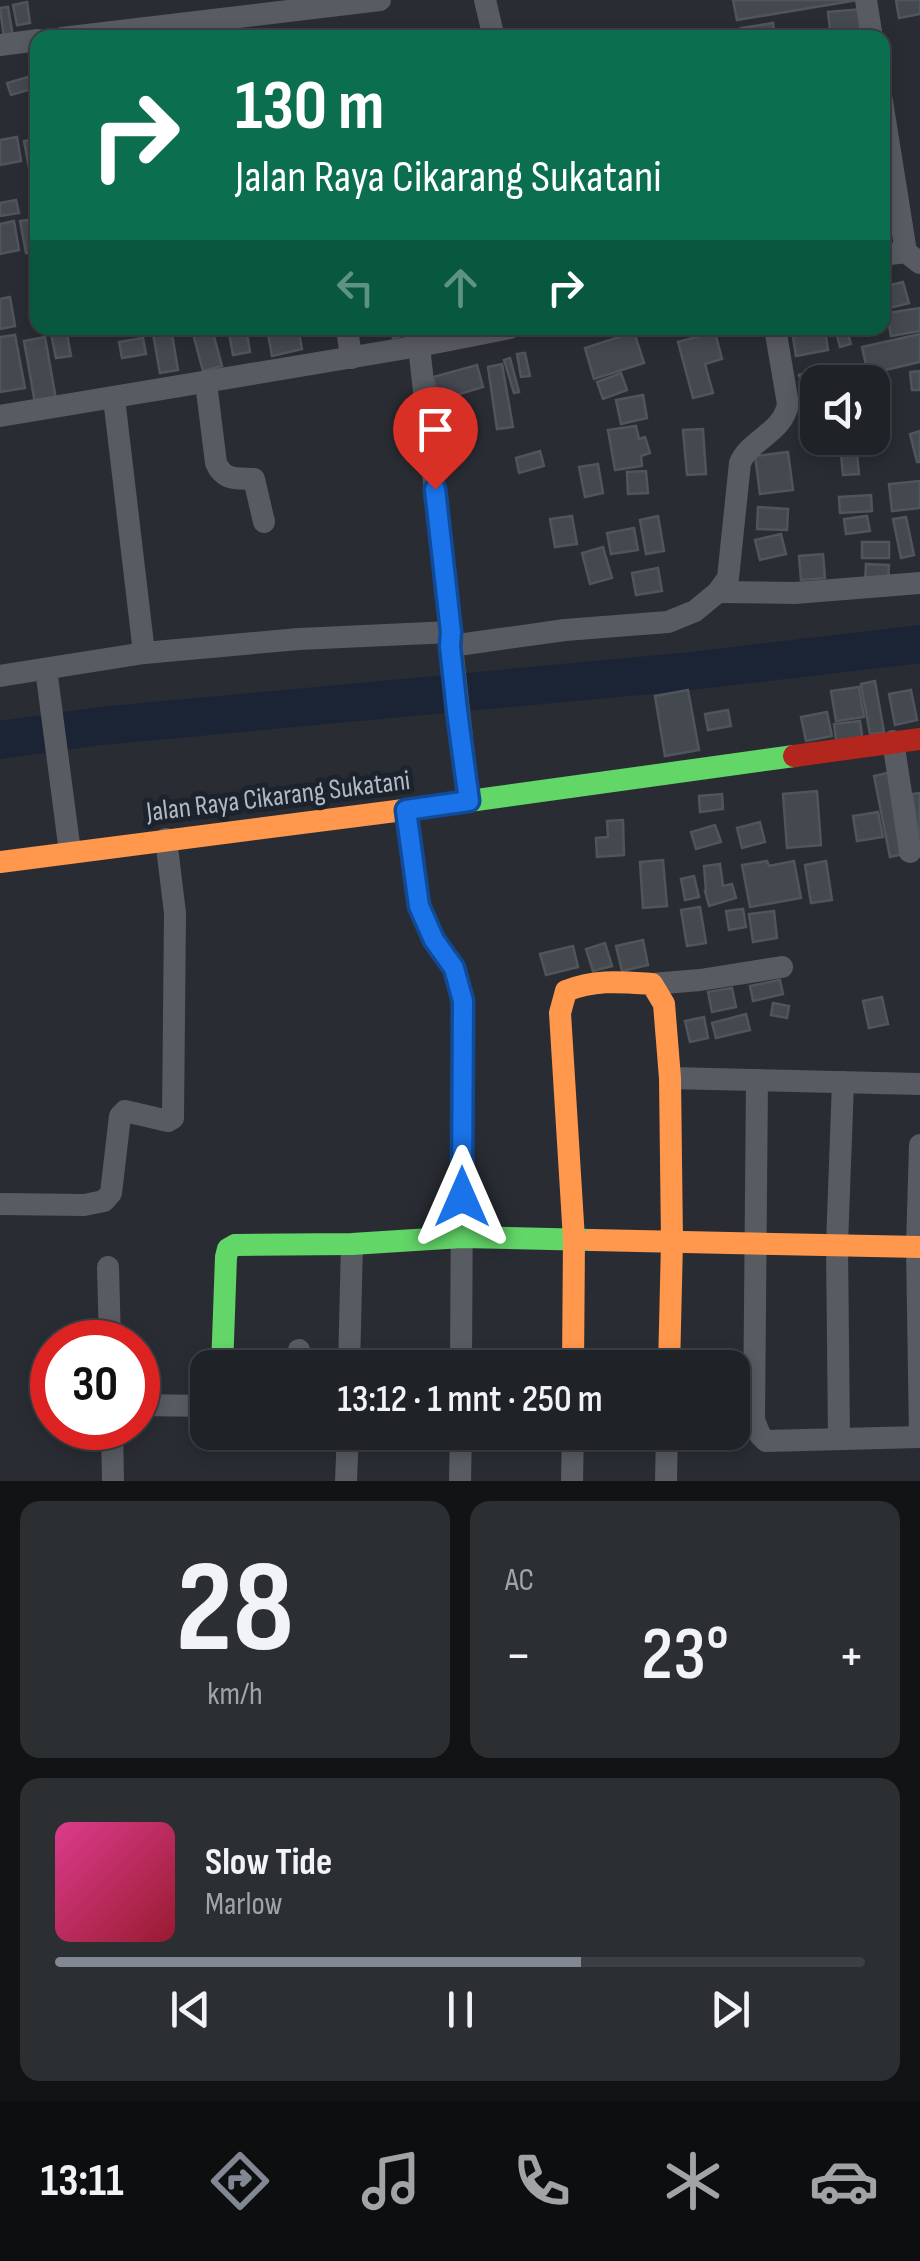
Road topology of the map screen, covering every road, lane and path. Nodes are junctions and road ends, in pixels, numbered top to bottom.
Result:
1 (380, 0) edge
2 (485, 0) edge
3 (866, 0) edge
4 (129, 30) edge
5 (492, 30) edge
6 (871, 30) edge
7 (30, 41) edge
8 (0, 45) edge
9 (890, 160) edge
10 (903, 257) edge
11 (348, 335) edge
12 (475, 335) edge
13 (777, 335) edge
14 (419, 346) junction
15 (351, 358) junction
16 (206, 382) junction
17 (114, 398) junction
18 (0, 416) edge
19 (264, 522) dead end
20 (920, 583) edge
21 (718, 592) junction
22 (451, 644) junction
23 (144, 653) junction
24 (0, 676) edge
25 (48, 676) junction
26 (920, 739) edge
27 (893, 742) junction
28 (469, 801) junction
29 (406, 810) junction
30 (166, 839) junction
31 (70, 852) junction
32 (910, 852) dead end
33 (0, 862) edge
34 (782, 968) dead end
35 (652, 984) junction
36 (670, 1078) junction
37 (757, 1080) junction
38 (843, 1082) junction
39 (920, 1084) edge
40 (920, 1144) edge
41 (0, 1204) edge
42 (462, 1236) junction
43 (574, 1239) junction
44 (672, 1242) junction
45 (352, 1244) junction
46 (756, 1244) junction
47 (837, 1245) junction
48 (919, 1248) edge
49 (108, 1267) dead end
50 (109, 1320) edge
51 (223, 1350) edge
52 (350, 1350) edge
53 (461, 1350) edge
54 (573, 1350) edge
55 (669, 1350) edge
56 (160, 1405) edge
57 (190, 1406) edge
58 (920, 1437) edge
59 (839, 1438) junction
60 (112, 1450) edge
61 (347, 1450) edge
62 (460, 1450) edge
63 (573, 1450) edge
64 (667, 1450) edge
65 (113, 1481) edge
66 (346, 1481) edge
67 (460, 1481) edge
68 (572, 1481) edge
69 (666, 1481) edge

1 - 4 street
2 - 5 street
3 - 6 street
7 - 8 street
9 - 10 street
11 - 15 street
12 - 14 street
13 - 21 street
14 - 15 street
14 - 22 street
15 - 16 street
16 - 17 street
16 - 19 street
17 - 18 street
17 - 23 street
20 - 21 street
21 - 22 street
22 - 23 street
22 - 28 street
23 - 25 street
24 - 25 street
25 - 31 street
26 - 27 street, Jalan Raya Cikarang Sukatani
27 - 28 street, Jalan Raya Cikarang Sukatani
27 - 32 street
28 - 29 street, Jalan Raya Cikarang Sukatani
29 - 30 street, Jalan Raya Cikarang Sukatani
29 - 42 street
30 - 31 street, Jalan Raya Cikarang Sukatani
30 - 41 street
31 - 33 street, Jalan Raya Cikarang Sukatani
34 - 35 street
35 - 36 street
35 - 43 street
36 - 37 street
36 - 44 street
37 - 38 street
37 - 46 street
38 - 39 street
38 - 47 street
40 - 48 street
42 - 43 street
42 - 45 street
42 - 53 street
43 - 44 street
43 - 54 street
44 - 46 street
44 - 55 street
45 - 51 street
45 - 52 street
46 - 47 street
46 - 59 street
47 - 48 street
47 - 59 street
48 - 58 street
49 - 50 street
56 - 57 street
58 - 59 street
60 - 65 street
61 - 66 street
62 - 67 street
63 - 68 street
64 - 69 street

